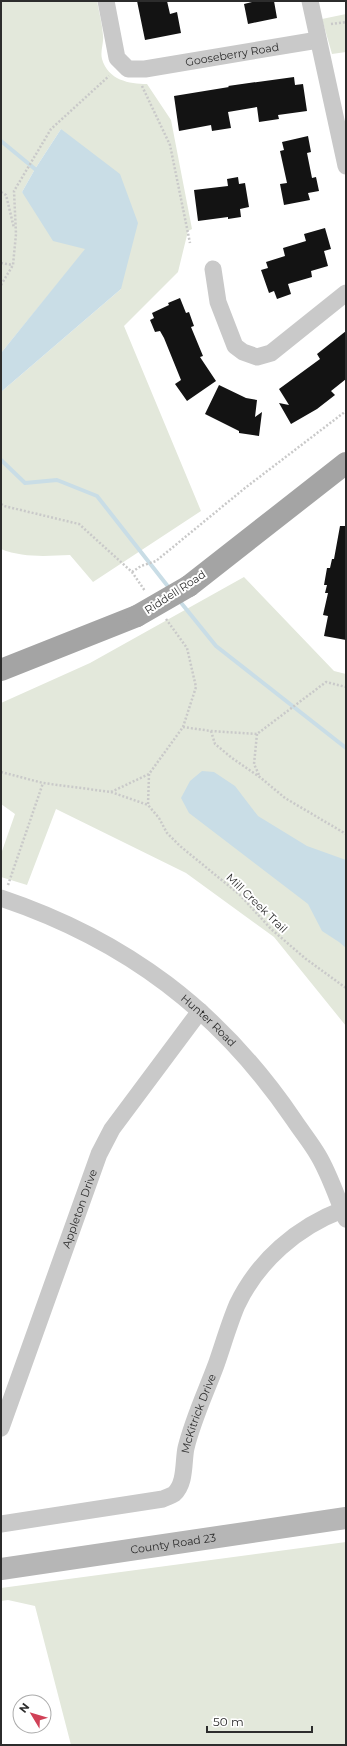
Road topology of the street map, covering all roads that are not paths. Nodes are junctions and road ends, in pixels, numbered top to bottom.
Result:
1 (106, 1) edge
2 (310, 1) edge
3 (318, 40) junction
4 (346, 166) edge
5 (213, 269) dead end
6 (346, 293) edge
7 (346, 463) edge
8 (1, 670) edge
9 (4, 892) edge
10 (200, 1012) junction
11 (344, 1214) edge
12 (1, 1428) edge
13 (346, 1518) edge
14 (1, 1524) edge
15 (1, 1569) edge

1 - 3 street, Gooseberry Road
2 - 3 street
3 - 4 street
5 - 6 street
7 - 8 main road, Riddell Road, bridge
9 - 10 street, Hunter Road
10 - 11 street, Hunter Road
10 - 12 street, Appleton Drive
11 - 14 street, McKitrick Drive
13 - 15 main road, County Road 23

